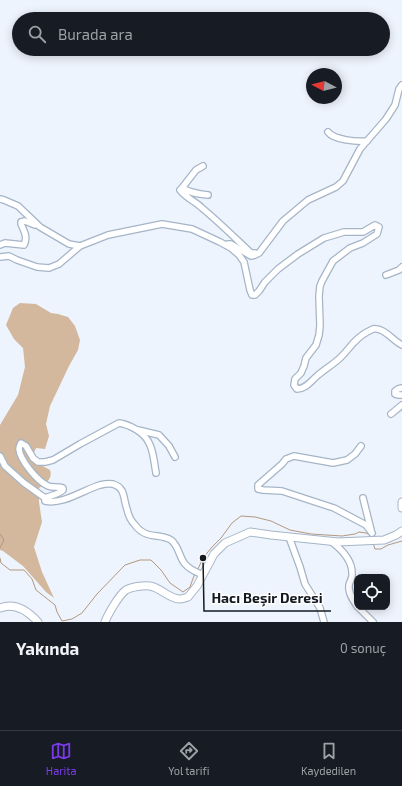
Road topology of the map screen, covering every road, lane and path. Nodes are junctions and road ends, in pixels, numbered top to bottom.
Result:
1 (402, 85) edge
2 (328, 132) dead end
3 (367, 140) junction
4 (203, 166) dead end
5 (182, 188) junction
6 (208, 195) dead end
7 (0, 199) edge
8 (38, 225) junction
9 (224, 244) junction
10 (0, 245) edge
11 (80, 246) junction
12 (257, 254) junction
13 (0, 257) edge
14 (402, 267) edge
15 (386, 274) dead end
16 (402, 345) edge
17 (402, 388) edge
18 (402, 396) edge
19 (402, 405) edge
20 (391, 414) dead end
21 (136, 429) junction
22 (361, 446) dead end
23 (0, 456) edge
24 (175, 457) dead end
25 (156, 473) dead end
26 (44, 498) junction
27 (363, 498) dead end
28 (402, 502) edge
29 (402, 508) edge
30 (402, 531) edge
31 (289, 537) junction
32 (371, 538) junction
33 (332, 541) junction
34 (201, 574) junction
35 (354, 601) edge
36 (0, 608) edge
37 (362, 610) edge
38 (38, 622) edge
39 (105, 622) edge
40 (324, 622) edge
41 (373, 622) edge

1 - 3 street
2 - 3 street
3 - 12 street
4 - 5 street
5 - 6 street
5 - 12 street
7 - 8 street
8 - 10 street
8 - 11 street
9 - 11 street
9 - 12 street
9 - 16 street
11 - 13 street
14 - 15 street
17 - 18 street
19 - 20 street
21 - 24 street
21 - 25 street
21 - 26 street
22 - 32 street
23 - 26 street
26 - 34 street
27 - 32 street
28 - 29 main road
30 - 32 main road
31 - 33 main road
31 - 34 main road
31 - 40 street
32 - 33 main road
33 - 35 street
34 - 39 main road
36 - 38 main road
37 - 41 street

